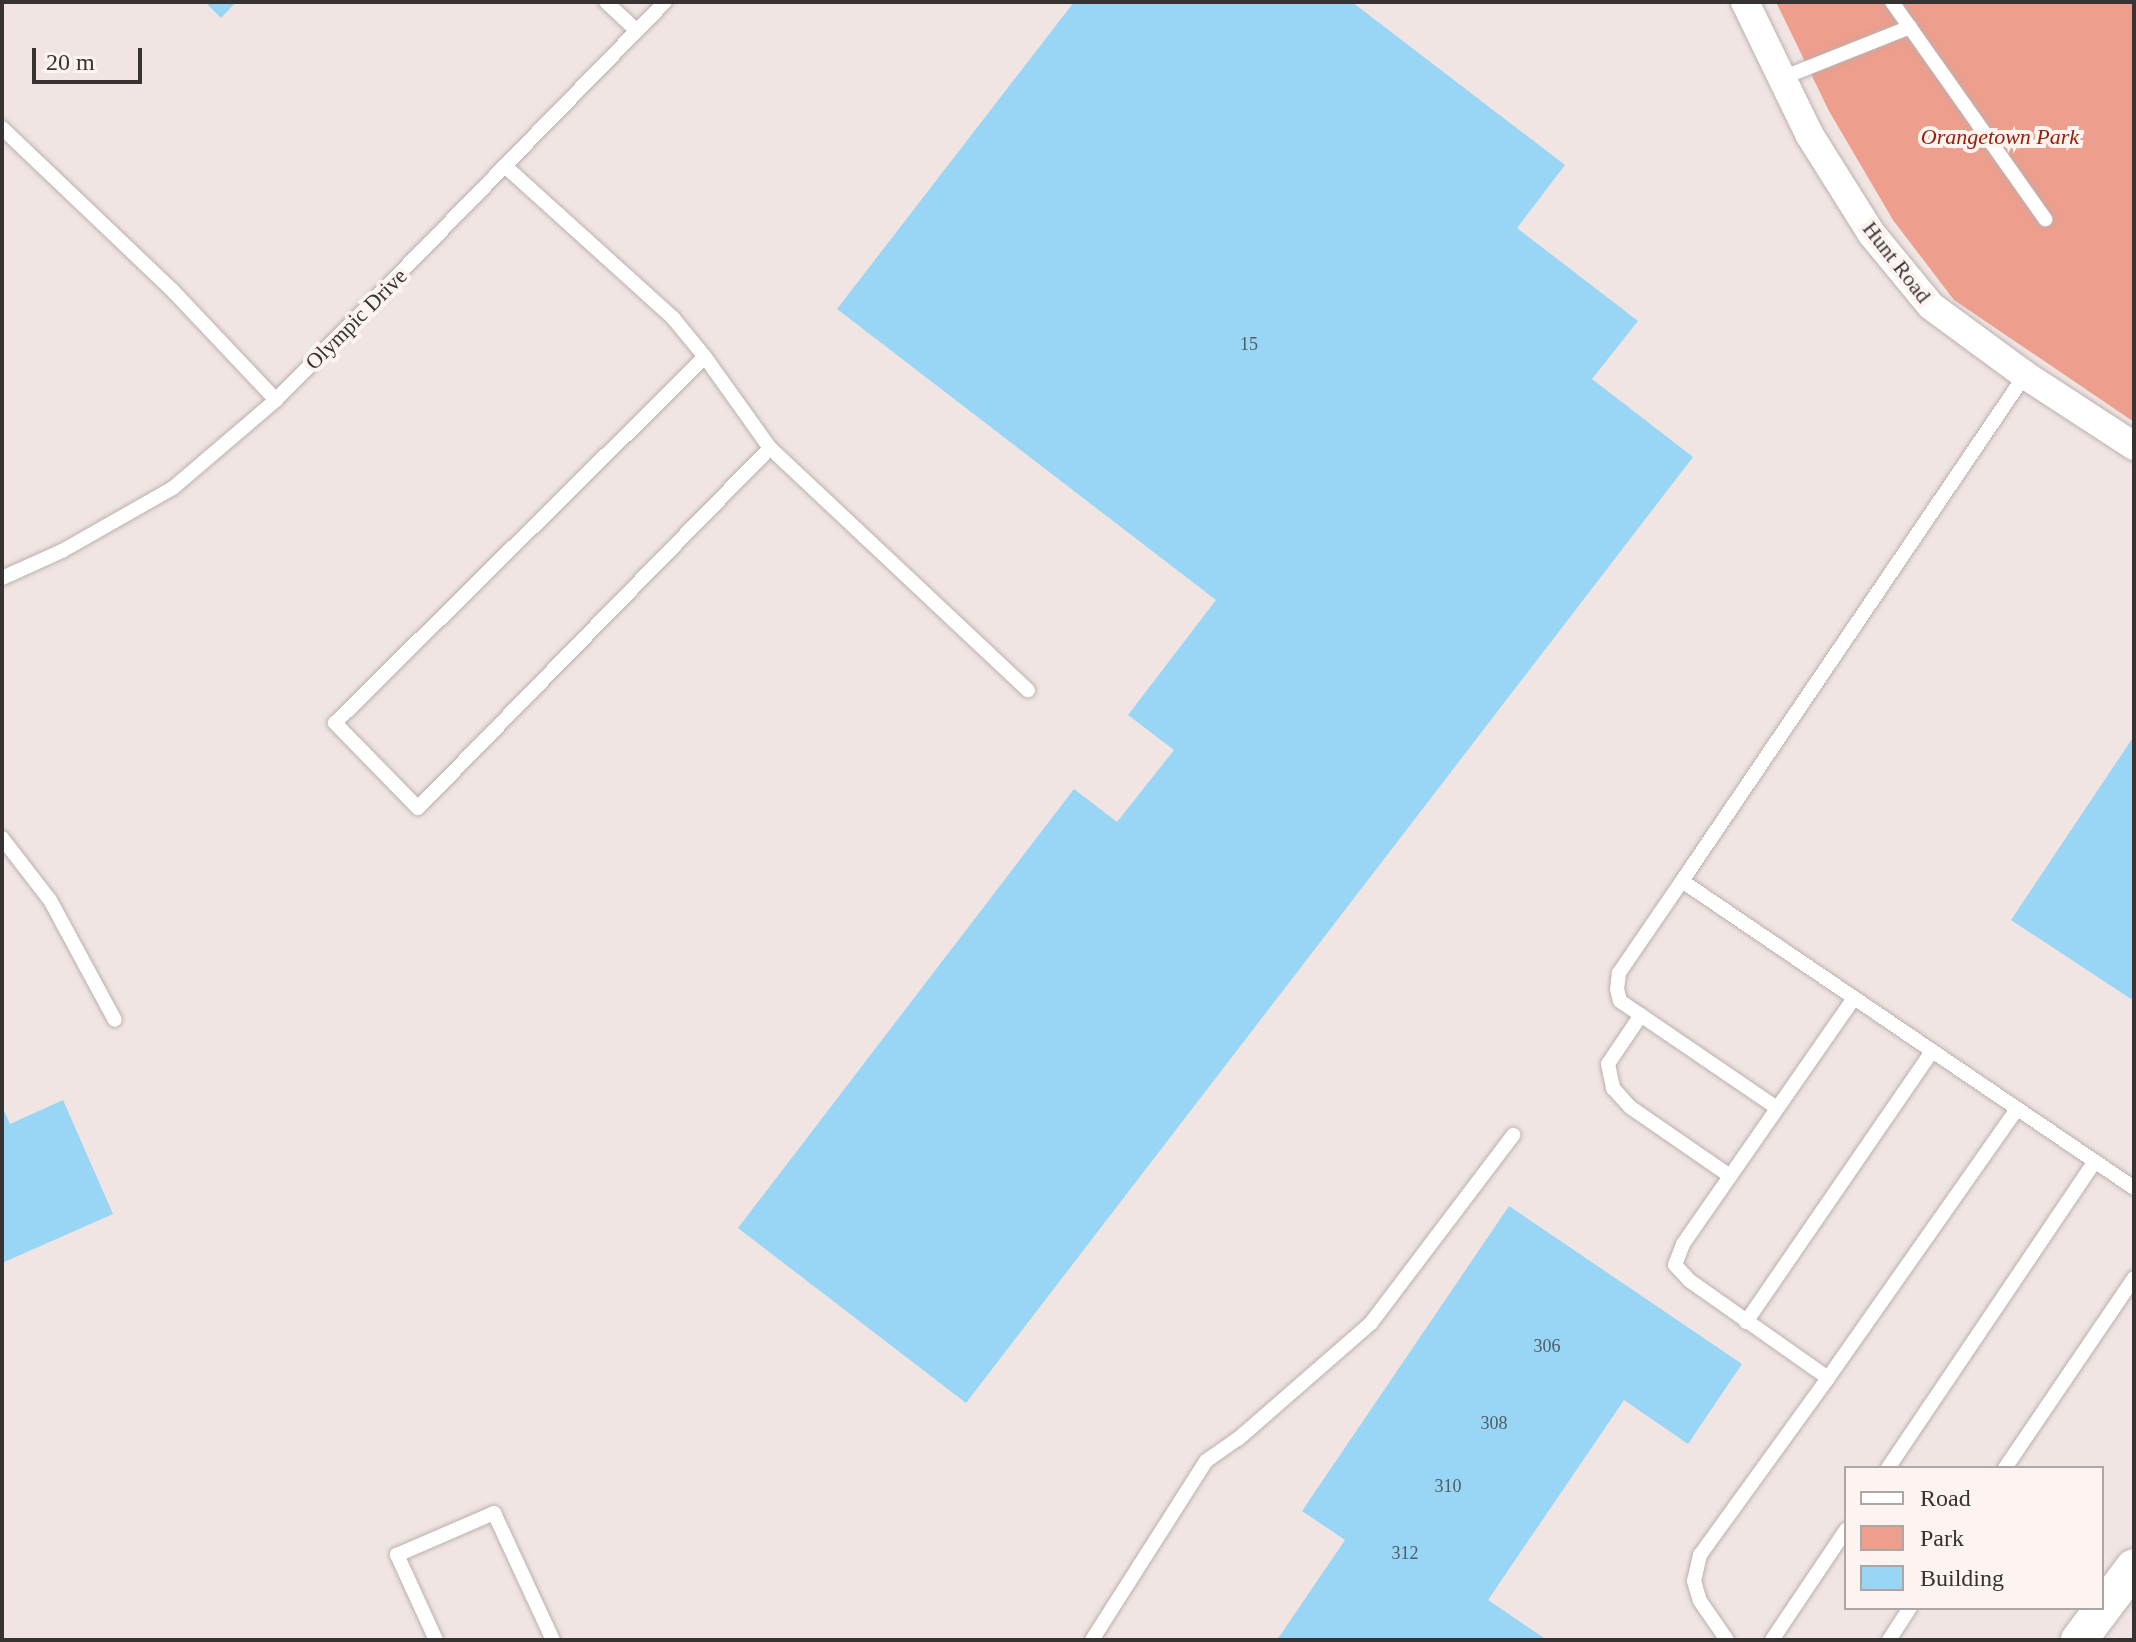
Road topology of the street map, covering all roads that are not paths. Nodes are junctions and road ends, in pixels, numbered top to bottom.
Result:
1 (606, 2) edge
2 (665, 2) edge
3 (1745, 2) edge
4 (1892, 2) edge
5 (1910, 27) junction
6 (637, 31) junction
7 (1782, 78) junction
8 (2, 128) edge
9 (506, 167) junction
10 (2045, 219) dead end
11 (705, 357) junction
12 (2025, 375) junction
13 (276, 400) junction
14 (2134, 446) edge
15 (770, 448) junction
16 (2, 578) edge
17 (1028, 690) dead end
18 (2, 838) edge
19 (1682, 881) junction
20 (1854, 998) junction
21 (1641, 1015) junction
22 (115, 1020) dead end
23 (1932, 1051) junction
24 (1777, 1108) junction
25 (2017, 1109) junction
26 (1513, 1135) dead end
27 (2095, 1161) junction
28 (1730, 1176) junction
29 (2134, 1188) edge
30 (2134, 1278) edge
31 (1746, 1322) junction
32 (1828, 1378) junction
33 (1889, 1466) edge
34 (2006, 1466) edge
35 (1844, 1533) edge
36 (2134, 1567) edge
37 (2104, 1607) edge
38 (1909, 1610) edge
39 (2102, 1610) edge
40 (436, 1640) edge
41 (553, 1640) edge
42 (1092, 1640) edge
43 (1727, 1640) edge
44 (1772, 1640) edge
45 (1889, 1640) edge
46 (2079, 1640) edge

1 - 6 lane
2 - 6 lane, Olympic Drive
3 - 7 street, Hunt Road
4 - 5 lane
5 - 7 lane
5 - 10 lane
6 - 9 lane, Olympic Drive
7 - 12 street, Hunt Road
8 - 13 lane
9 - 11 lane
9 - 13 lane, Olympic Drive
11 - 15 lane
11 - 15 lane
12 - 14 street, Hunt Road
12 - 19 lane
13 - 16 lane, Olympic Drive
15 - 17 lane
18 - 22 lane
19 - 20 lane
19 - 21 lane
20 - 23 lane
20 - 24 lane
21 - 24 lane
21 - 28 lane
23 - 25 lane
23 - 31 lane
24 - 28 lane
25 - 27 lane
25 - 32 lane
26 - 42 lane
27 - 29 lane
27 - 33 lane
28 - 31 lane
30 - 34 lane
31 - 32 lane
32 - 43 lane
35 - 44 lane
36 - 37 street
38 - 45 lane
39 - 46 street
40 - 41 lane

